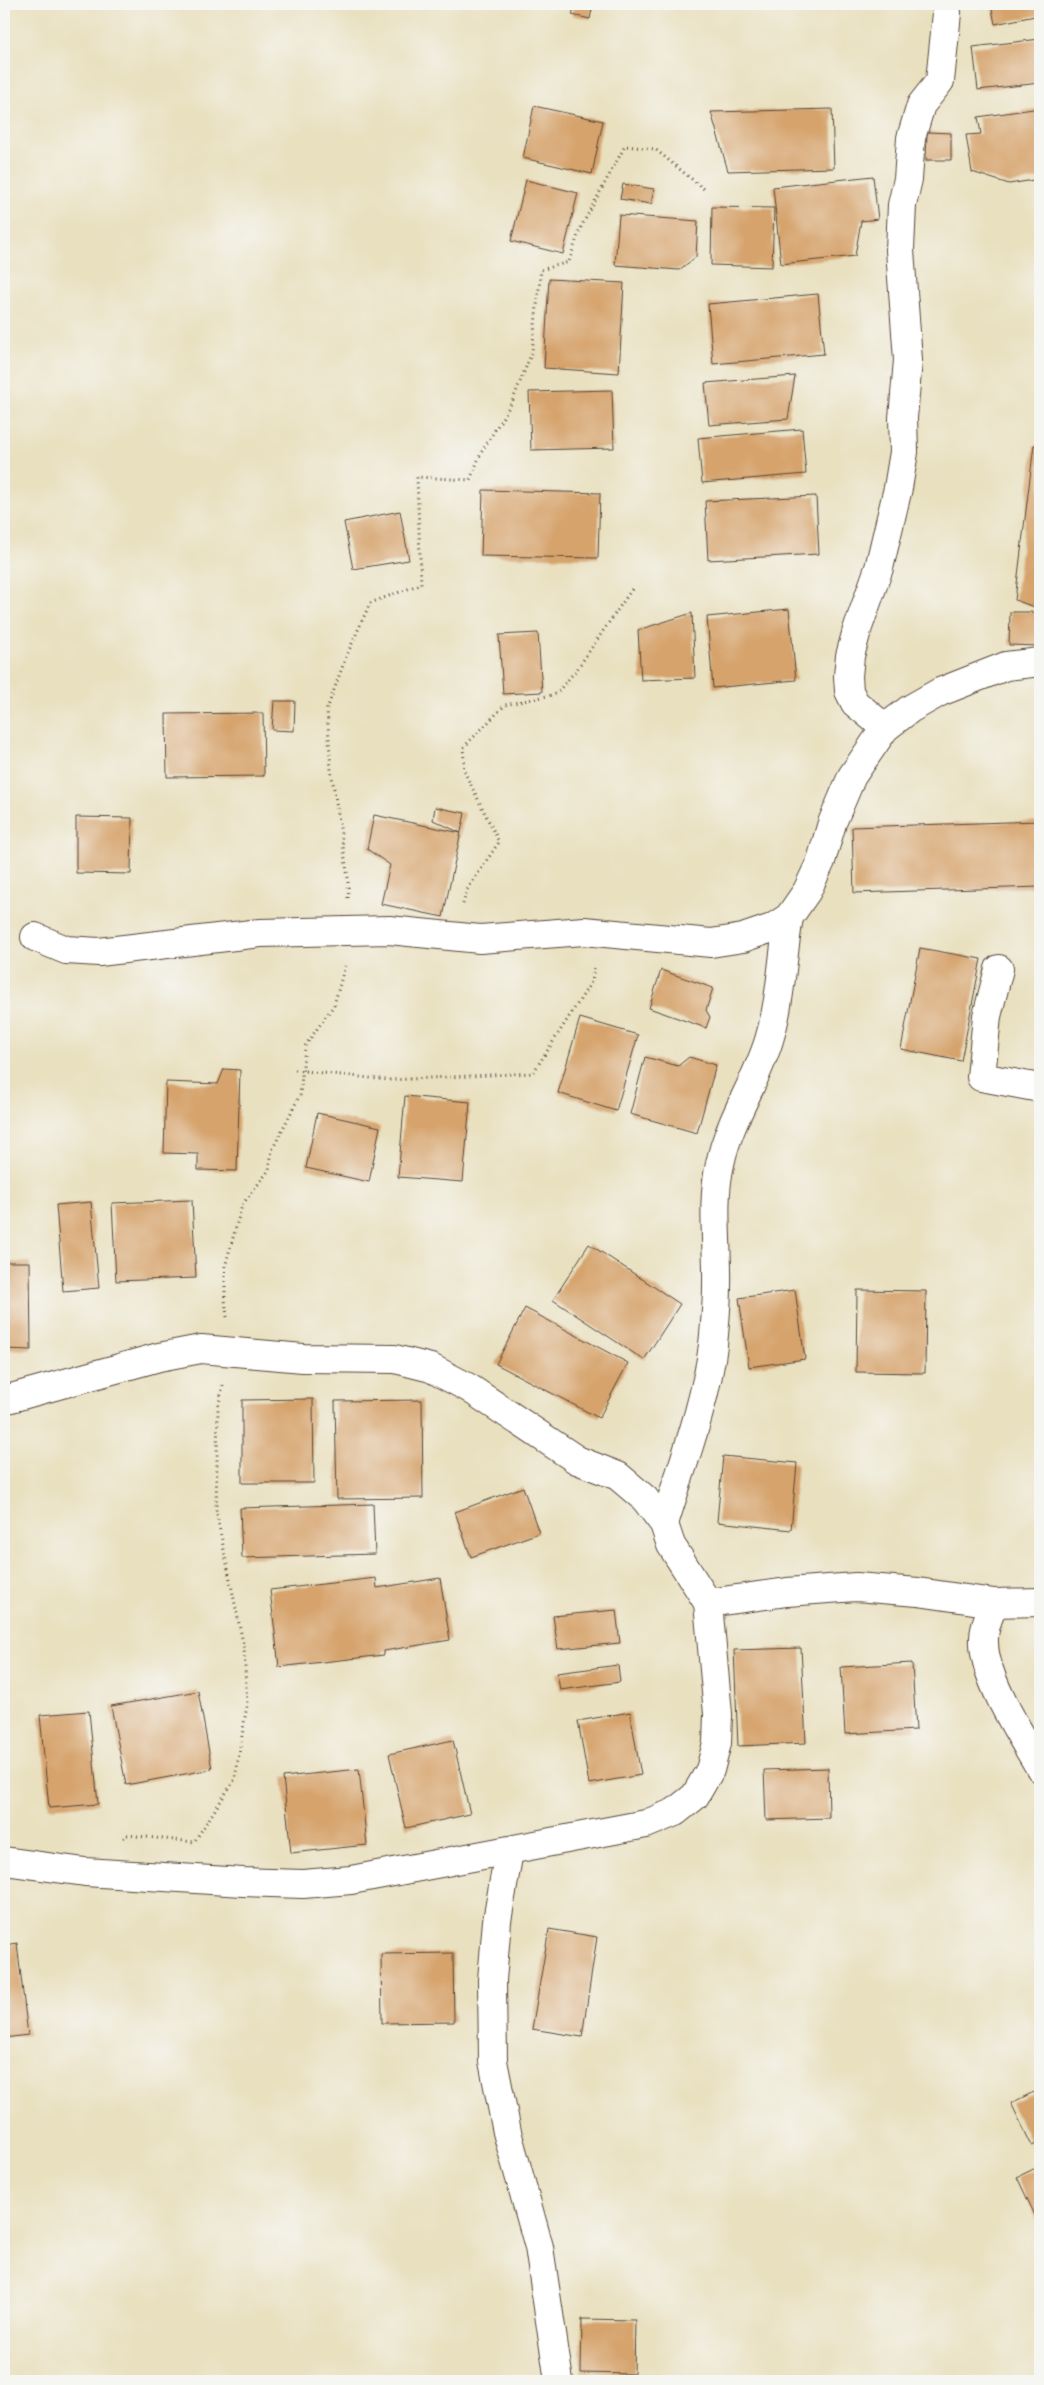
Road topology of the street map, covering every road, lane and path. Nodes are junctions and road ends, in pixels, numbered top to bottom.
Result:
1 (946, 4) edge
2 (705, 190) dead end
3 (632, 589) dead end
4 (1040, 662) edge
5 (886, 728) junction
6 (789, 917) junction
7 (388, 930) junction
8 (350, 931) junction
9 (600, 932) junction
10 (430, 934) junction
11 (35, 938) dead end
12 (999, 969) dead end
13 (295, 1070) dead end
14 (302, 1070) junction
15 (1040, 1088) edge
16 (231, 1353) junction
17 (4, 1400) edge
18 (664, 1524) junction
19 (1040, 1602) edge
20 (994, 1603) junction
21 (708, 1604) junction
22 (1040, 1768) edge
23 (509, 1851) junction
24 (4, 1861) edge
25 (85, 1872) junction
26 (559, 2381) edge

1 - 5 street
2 - 8 path
3 - 10 path
4 - 5 street
5 - 6 street
6 - 9 street
6 - 18 street
7 - 8 street
7 - 10 street
7 - 14 path
8 - 11 street
9 - 10 street
9 - 14 path
12 - 15 street
13 - 14 path
14 - 16 path
16 - 17 street
16 - 18 street
16 - 25 path
18 - 21 street
19 - 20 street
20 - 21 street
20 - 22 street
21 - 23 street
23 - 25 street
23 - 26 street
24 - 25 street

